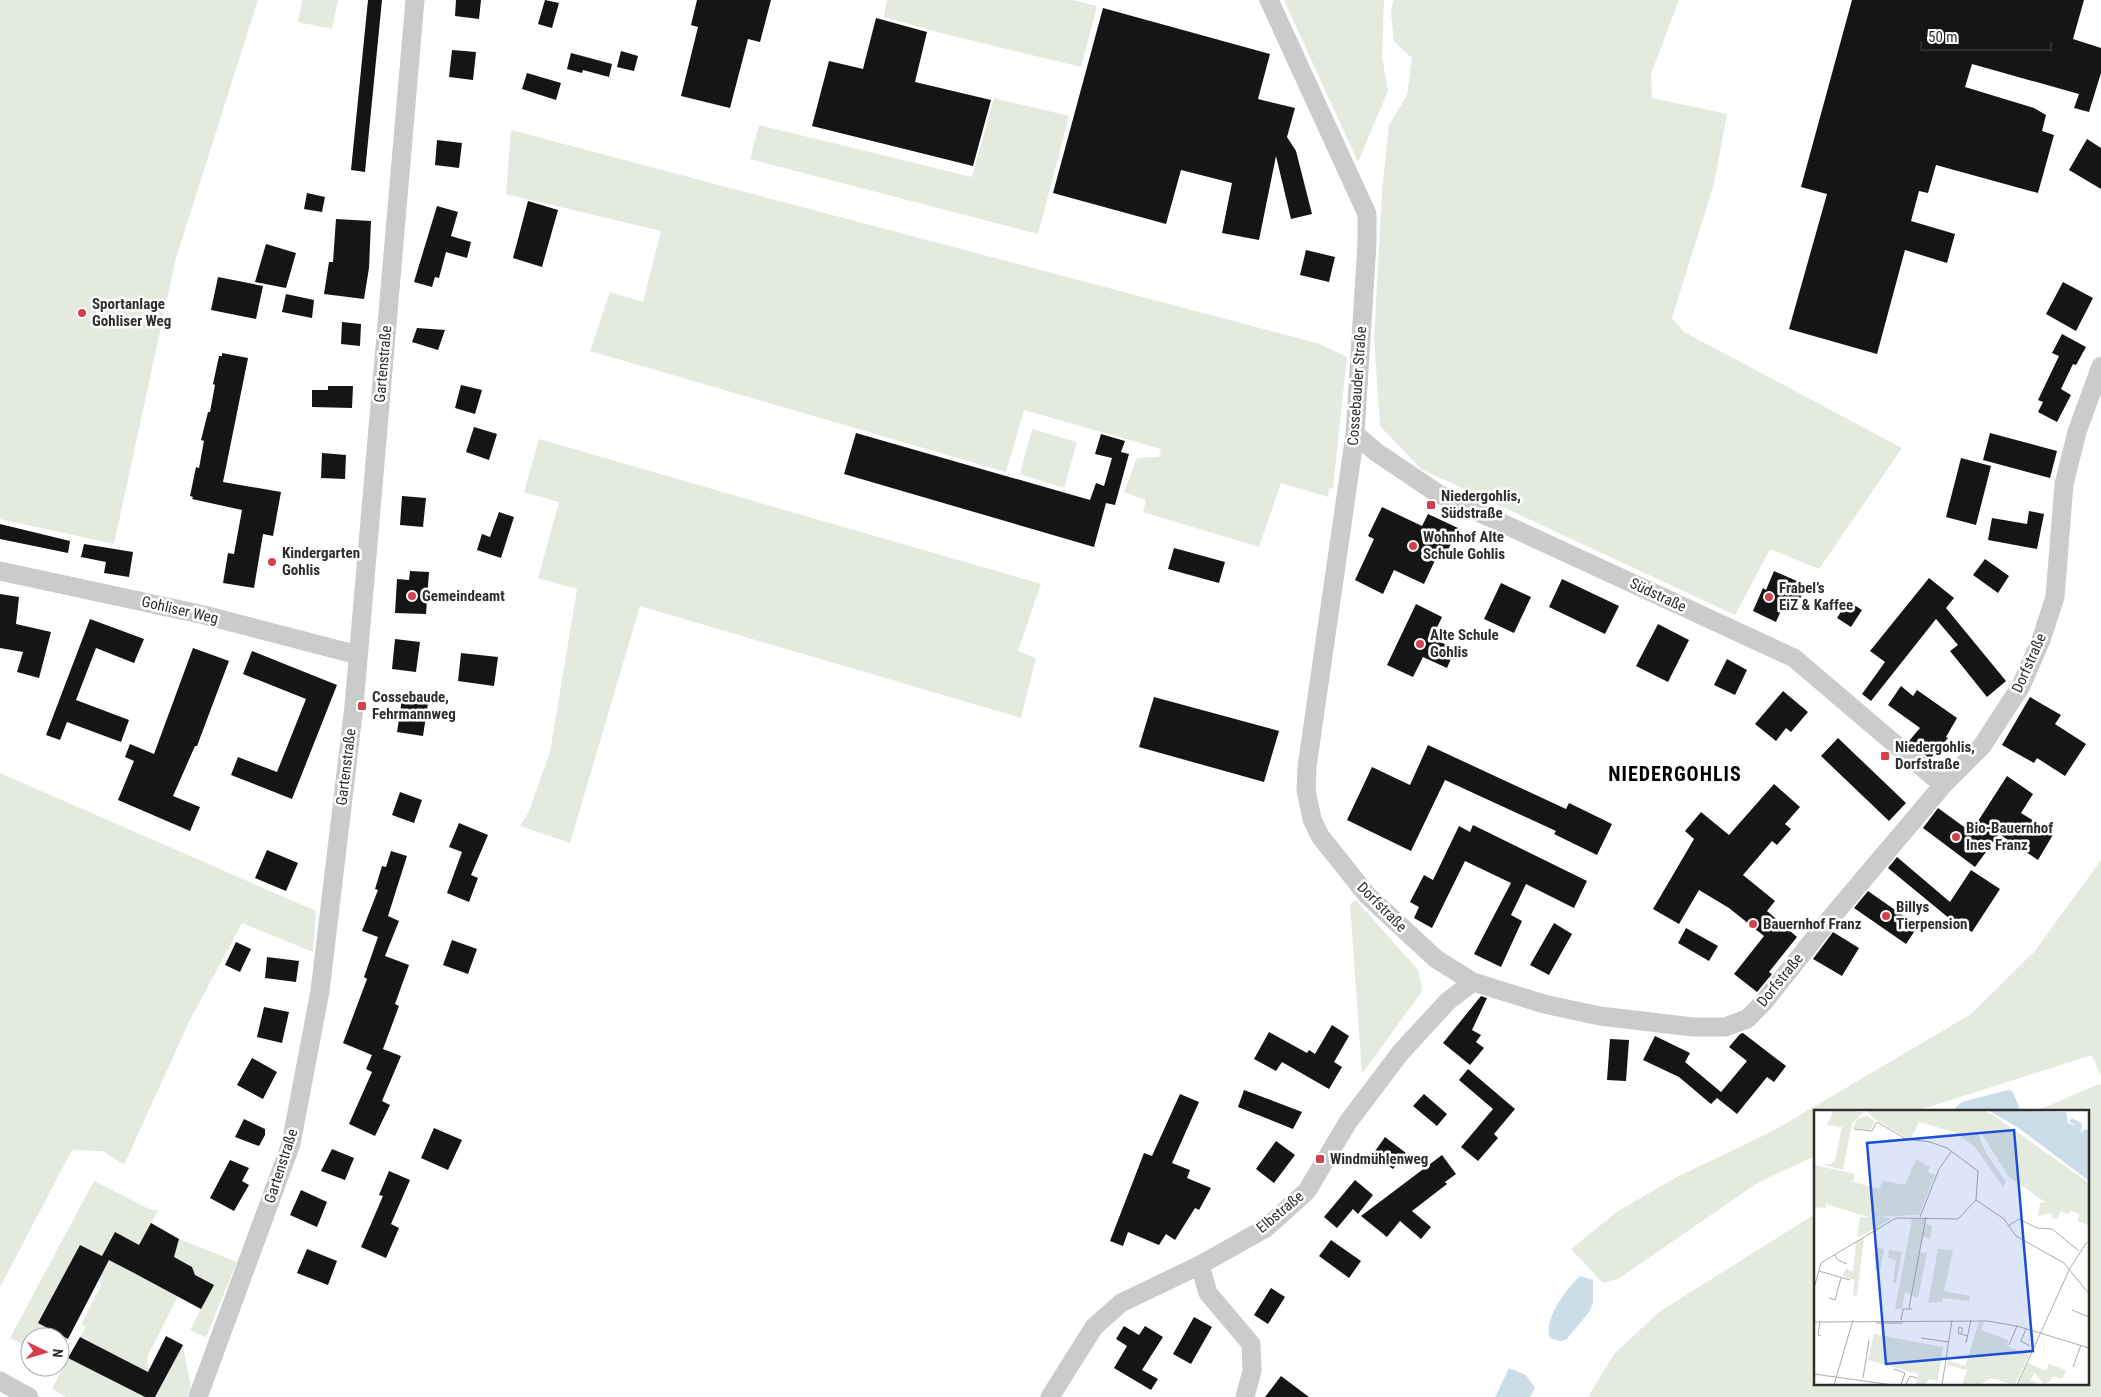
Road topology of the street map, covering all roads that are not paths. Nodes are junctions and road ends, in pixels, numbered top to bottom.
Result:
1 (415, 0) edge
2 (1268, 0) edge
3 (2101, 366) edge
4 (1355, 434) junction
5 (0, 571) edge
6 (358, 655) junction
7 (1943, 785) junction
8 (1306, 790) joint
9 (1473, 982) junction
10 (1200, 1264) junction
11 (0, 1381) edge
12 (29, 1397) edge
13 (198, 1397) edge
14 (1050, 1397) edge
15 (1246, 1397) edge

1 - 6 street, Gartenstraße
2 - 4 street, Cossebauder Straße
3 - 7 street, Dorfstraße
4 - 7 street, Südstraße
4 - 8 street, Cossebauder Straße
5 - 6 street, Gohliser Weg
6 - 13 street, Gartenstraße
7 - 9 street, Dorfstraße
8 - 9 street, Dorfstraße
9 - 10 street, Elbstraße
10 - 14 street, Elbstraße
10 - 15 street
11 - 12 street

